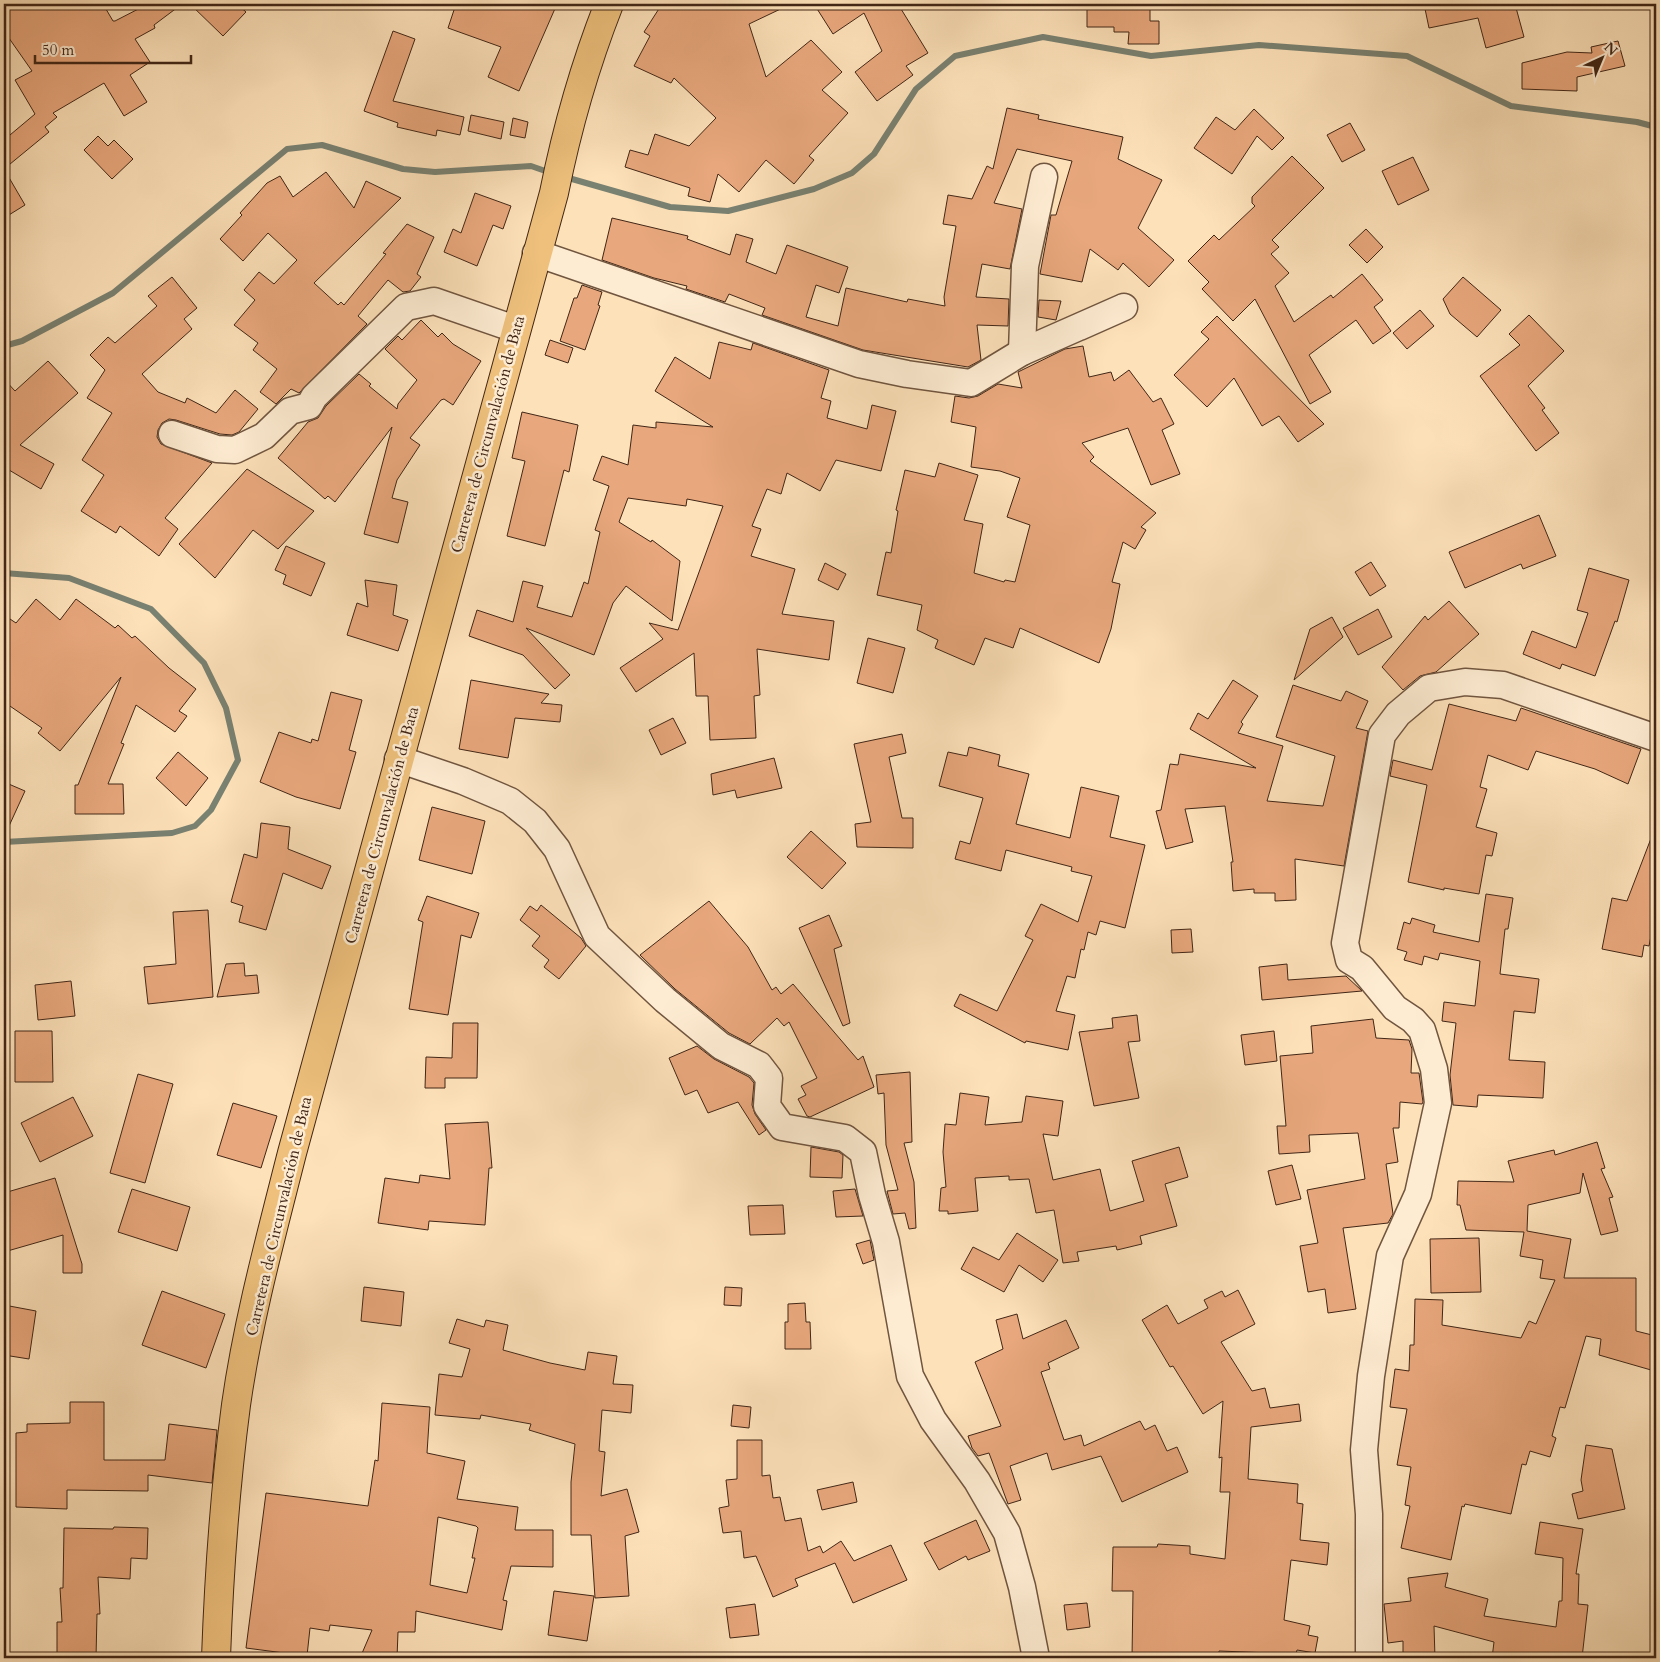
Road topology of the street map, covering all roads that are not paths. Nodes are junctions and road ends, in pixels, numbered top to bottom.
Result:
1 (609, 4) edge
2 (1044, 177) dead end
3 (536, 252) junction
4 (1079, 328) dead end
5 (515, 329) junction
6 (1022, 352) junction
7 (172, 434) dead end
8 (1656, 738) edge
9 (398, 760) junction
10 (216, 1658) edge
11 (1036, 1658) edge
12 (1369, 1658) edge

1 - 3 main road, Carretera de Circunvalación de Bata
2 - 6 street
3 - 5 main road, Carretera de Circunvalación de Bata
3 - 6 street
4 - 6 street
5 - 7 street
5 - 9 main road, Carretera de Circunvalación de Bata
8 - 12 street
9 - 10 main road, Carretera de Circunvalación de Bata
9 - 11 street

